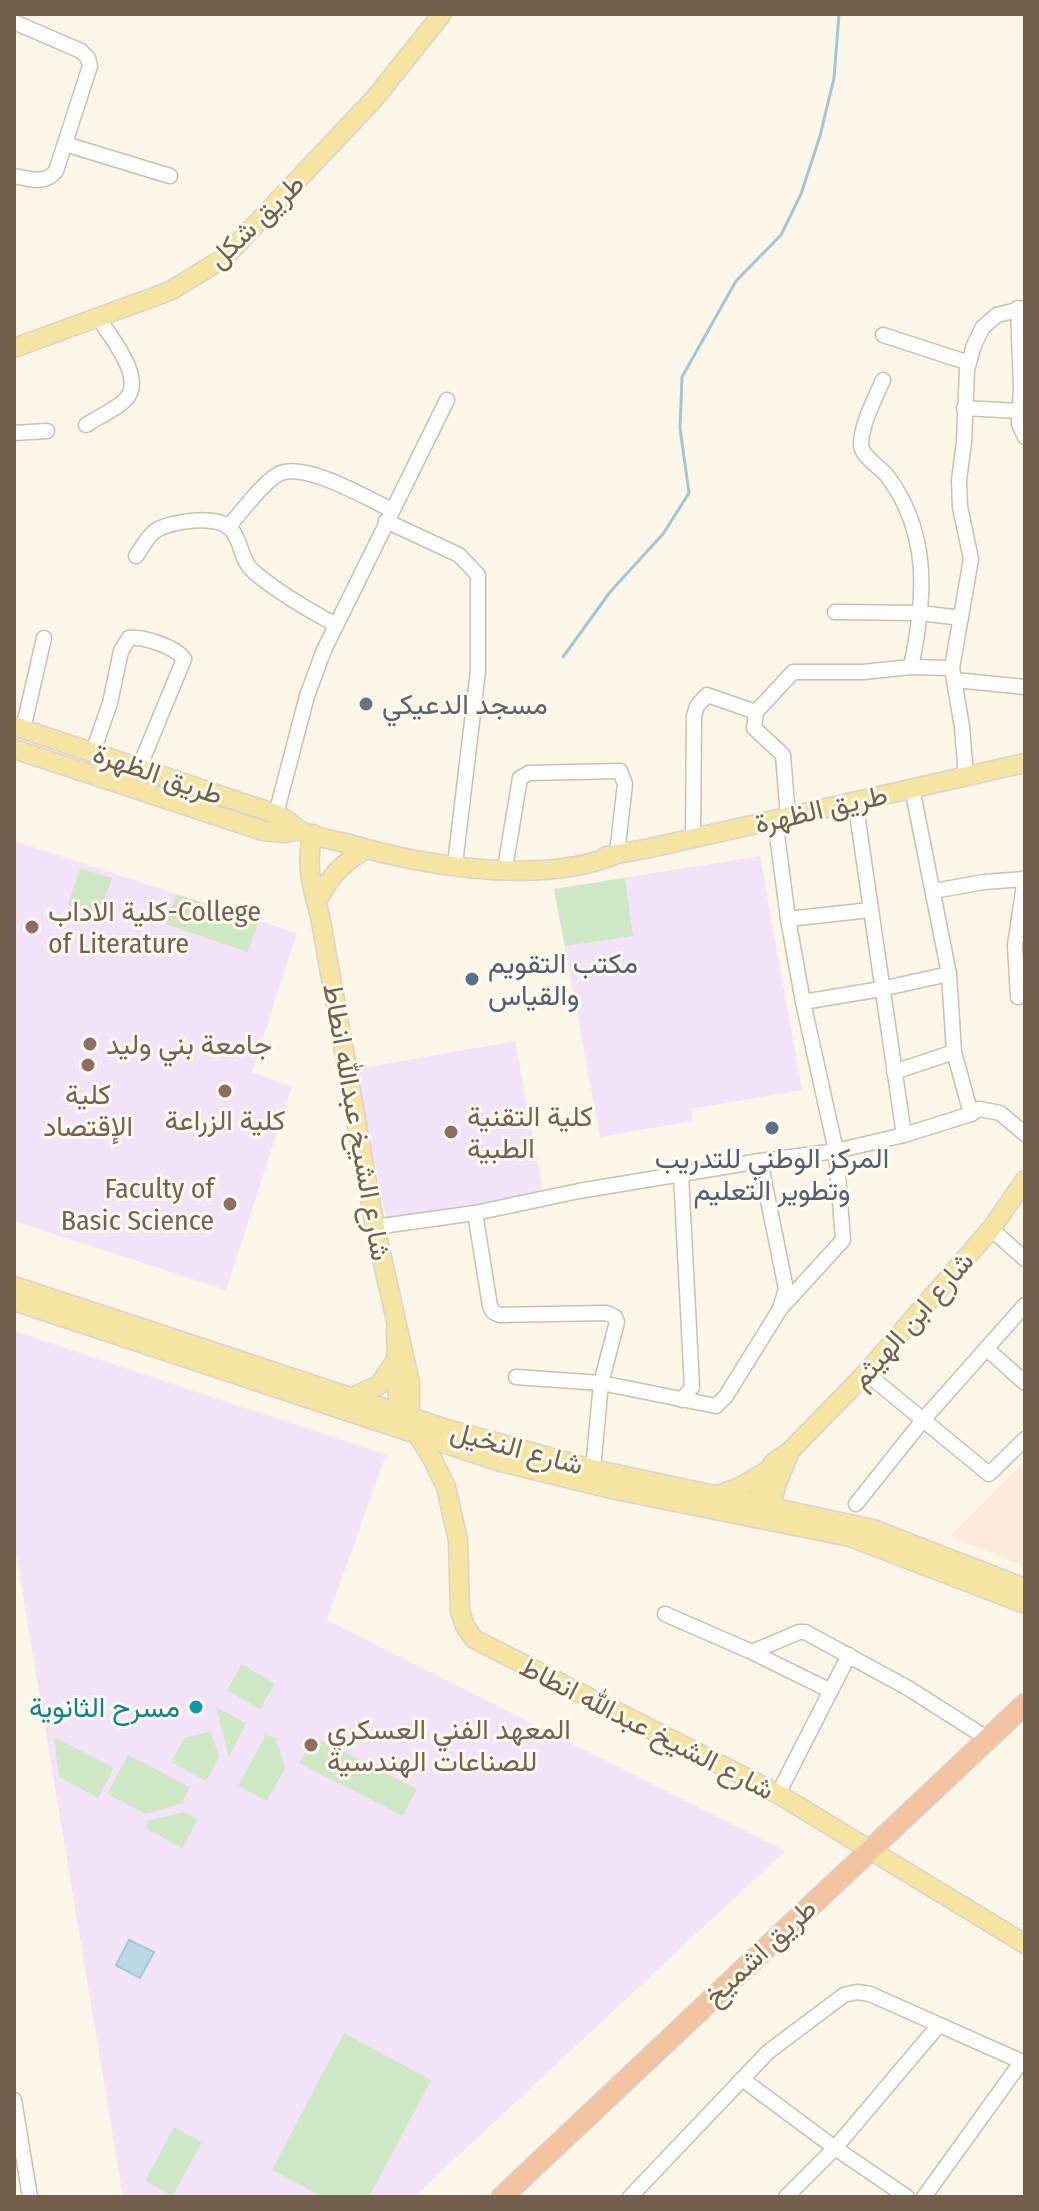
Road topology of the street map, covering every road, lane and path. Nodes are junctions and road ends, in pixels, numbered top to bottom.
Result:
1 (442, 14) edge
2 (14, 22) edge
3 (65, 144) junction
4 (14, 176) edge
5 (170, 176) dead end
6 (1021, 308) edge
7 (98, 317) junction
8 (883, 335) dead end
9 (14, 348) edge
10 (969, 363) junction
11 (883, 380) dead end
12 (447, 400) dead end
13 (964, 408) junction
14 (1019, 411) junction
15 (86, 425) dead end
16 (47, 431) dead end
17 (14, 433) edge
18 (1025, 437) edge
19 (389, 516) junction
20 (228, 527) junction
21 (136, 556) dead end
22 (835, 612) dead end
23 (921, 613) junction
24 (961, 618) junction
25 (336, 625) junction
26 (44, 638) dead end
27 (911, 667) junction
28 (954, 674) junction
29 (1025, 687) edge
30 (756, 712) junction
31 (19, 728) edge
32 (14, 749) edge
33 (93, 752) junction
34 (1025, 763) edge
35 (139, 768) junction
36 (966, 776) junction
37 (912, 788) junction
38 (855, 800) junction
39 (276, 814) junction
40 (781, 818) junction
41 (306, 832) junction
42 (278, 834) junction
43 (693, 838) junction
44 (367, 849) junction
45 (617, 854) junction
46 (506, 862) junction
47 (461, 865) junction
48 (310, 873) junction
49 (1025, 879) edge
50 (934, 891) junction
51 (320, 896) junction
52 (870, 910) junction
53 (320, 916) junction
54 (788, 919) junction
55 (949, 974) junction
56 (881, 989) junction
57 (1018, 997) dead end
58 (803, 1002) junction
59 (954, 1052) junction
60 (894, 1072) junction
61 (971, 1114) junction
62 (1025, 1134) edge
63 (904, 1135) junction
64 (836, 1151) junction
65 (760, 1161) junction
66 (681, 1175) junction
67 (1025, 1180) edge
68 (475, 1213) junction
69 (375, 1227) junction
70 (991, 1229) junction
71 (1025, 1259) edge
72 (14, 1286) edge
73 (14, 1301) edge
74 (1025, 1305) edge
75 (780, 1309) junction
76 (396, 1329) junction
77 (987, 1349) junction
78 (396, 1360) junction
79 (866, 1373) junction
80 (516, 1377) dead end
81 (601, 1383) junction
82 (1025, 1383) edge
83 (411, 1391) junction
84 (352, 1397) junction
85 (682, 1400) junction
86 (398, 1420) junction
87 (923, 1420) junction
88 (444, 1428) junction
89 (414, 1433) junction
90 (1025, 1439) edge
91 (780, 1464) junction
92 (593, 1469) junction
93 (717, 1495) junction
94 (856, 1504) dead end
95 (762, 1511) junction
96 (805, 1512) junction
97 (1025, 1588) edge
98 (1025, 1604) edge
99 (665, 1614) dead end
100 (752, 1652) junction
101 (849, 1655) junction
102 (831, 1691) junction
103 (1023, 1705) edge
104 (988, 1739) junction
105 (778, 1794) junction
106 (870, 1848) junction
107 (1025, 1944) edge
108 (939, 2025) junction
109 (1024, 2062) edge
110 (742, 2079) junction
111 (14, 2100) edge
112 (16, 2124) edge
113 (835, 2148) junction
114 (18, 2149) edge
115 (30, 2197) edge
116 (502, 2197) edge
117 (630, 2197) edge
118 (786, 2197) edge
119 (907, 2197) edge
120 (924, 2197) edge

1 - 7 main road, طريق شكل
2 - 3 street
3 - 4 street
3 - 5 street
6 - 10 street
6 - 14 street
7 - 9 main road, طريق شكل
7 - 15 street
8 - 10 street
10 - 13 street
11 - 23 street
12 - 19 street
13 - 14 street
13 - 24 street
14 - 18 street
16 - 17 street
19 - 20 street
19 - 25 street
19 - 47 street
20 - 21 street
20 - 25 street
22 - 23 street
23 - 24 street
23 - 27 street
24 - 28 street
25 - 39 street
26 - 31 street
27 - 28 street
27 - 30 street
28 - 29 street
28 - 36 street
30 - 40 street
30 - 43 street
31 - 33 main road, طريق الظهرة
32 - 42 main road, طريق الظهرة
33 - 35 main road, طريق الظهرة
33 - 35 street
34 - 36 main road, طريق الظهرة
35 - 39 main road, طريق الظهرة
36 - 37 main road, طريق الظهرة
37 - 38 main road, طريق الظهرة
37 - 50 street
38 - 40 main road, طريق الظهرة
38 - 52 street
39 - 41 main road, طريق الظهرة
40 - 43 main road, طريق الظهرة
40 - 54 street
41 - 42 main road, طريق الظهرة
41 - 44 main road, طريق الظهرة
41 - 48 main road, شارع الشيخ عبدالله انطاط
41 - 51 main road, شارع الشيخ عبدالله انطاط
42 - 48 main road
43 - 45 main road, طريق الظهرة
44 - 47 main road, طريق الظهرة
44 - 51 main road
45 - 46 main road, طريق الظهرة
45 - 46 street
45 - 47 main road, طريق الظهرة
46 - 47 main road, طريق الظهرة
48 - 53 main road, شارع الشيخ عبدالله انطاط
49 - 50 street
49 - 57 street
50 - 55 street
51 - 53 main road, شارع الشيخ عبدالله انطاط
52 - 54 street
52 - 56 street
53 - 69 main road, شارع الشيخ عبدالله انطاط
54 - 58 street
55 - 56 street
55 - 59 street
56 - 58 street
56 - 60 street
58 - 64 street
59 - 60 street
59 - 61 street
60 - 63 street
61 - 62 street
61 - 63 street
63 - 64 street
64 - 65 street
64 - 75 street
65 - 66 street
65 - 75 street
66 - 68 street
66 - 85 street
67 - 70 main road, شارع ابن الهيثم
68 - 69 street
68 - 81 street
69 - 76 main road, شارع الشيخ عبدالله انطاط
70 - 71 street
70 - 79 main road, شارع ابن الهيثم
72 - 84 main road, شارع النخيل
73 - 86 main road, شارع النخيل
74 - 77 street
75 - 85 street
76 - 78 main road, شارع الشيخ عبدالله انطاط
76 - 83 main road, شارع الشيخ عبدالله انطاط
77 - 82 street
77 - 87 street
78 - 84 main road
78 - 86 main road, شارع الشيخ عبدالله انطاط
79 - 87 street
79 - 91 main road, شارع ابن الهيثم
80 - 81 street
81 - 85 street
81 - 92 street
83 - 86 main road, شارع الشيخ عبدالله انطاط
83 - 88 main road
84 - 86 main road, شارع النخيل
86 - 88 main road, شارع النخيل
86 - 89 main road, شارع النخيل
87 - 90 street
87 - 94 street
88 - 92 main road, شارع النخيل
89 - 95 main road, شارع النخيل
89 - 105 main road, شارع الشيخ عبدالله انطاط
91 - 93 main road
91 - 95 main road
91 - 96 main road
92 - 93 main road, شارع النخيل
93 - 95 main road, شارع النخيل
95 - 96 main road, شارع النخيل
95 - 98 main road, شارع النخيل
96 - 97 main road, شارع النخيل
99 - 100 street
100 - 101 street
100 - 102 street
101 - 102 street
101 - 104 street
102 - 105 street
103 - 104 highway, طريق اشميخ
104 - 106 highway, طريق اشميخ
105 - 106 main road, شارع الشيخ عبدالله انطاط
106 - 107 main road, شارع الشيخ عبدالله انطاط
106 - 116 highway, طريق اشميخ
108 - 109 street
108 - 110 street
108 - 113 street
109 - 120 street
110 - 113 street
110 - 117 street
111 - 112 street
112 - 114 street
113 - 118 street
113 - 119 street
114 - 115 street

